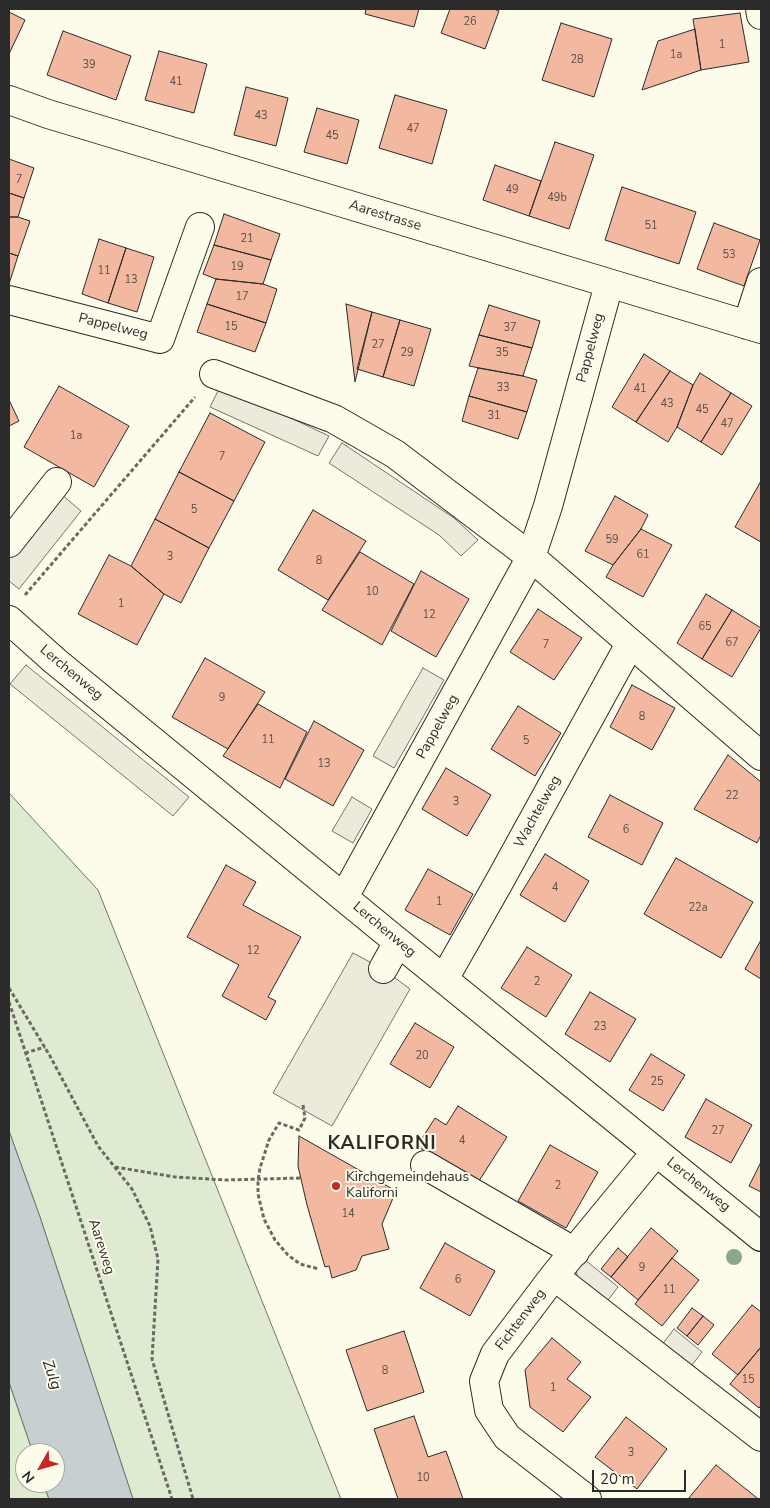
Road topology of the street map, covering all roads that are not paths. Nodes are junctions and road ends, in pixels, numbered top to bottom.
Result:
1 (760, 9) edge
2 (761, 15) edge
3 (9, 100) edge
4 (200, 227) dead end
5 (761, 282) edge
6 (609, 284) junction
7 (9, 300) edge
8 (754, 327) edge
9 (214, 374) road end
10 (56, 482) dead end
11 (9, 543) edge
12 (531, 557) junction
13 (15, 610) edge
14 (630, 644) junction
15 (761, 756) edge
16 (344, 897) junction
17 (398, 942) junction
18 (383, 969) dead end
19 (444, 979) junction
20 (656, 1152) junction
21 (426, 1165) dead end
22 (761, 1237) edge
23 (575, 1252) junction
24 (554, 1276) junction
25 (761, 1437) edge
26 (587, 1499) edge

1 - 2 street
3 - 6 street, Aarestrasse
4 - 7 street, Pappelweg
5 - 8 street
6 - 8 street, Aarestrasse
6 - 12 street, Pappelweg
9 - 12 street
10 - 11 street
12 - 14 street
12 - 16 street, Pappelweg
13 - 16 street, Lerchenweg
14 - 15 street
14 - 19 street, Wachtelweg
16 - 17 street, Lerchenweg
17 - 18 street
17 - 19 street, Lerchenweg
19 - 20 street, Lerchenweg
20 - 22 street, Lerchenweg
20 - 23 street, Fichtenweg
21 - 23 street
23 - 24 street, Fichtenweg
24 - 25 street, Fichtenweg
24 - 26 street, Fichtenweg

